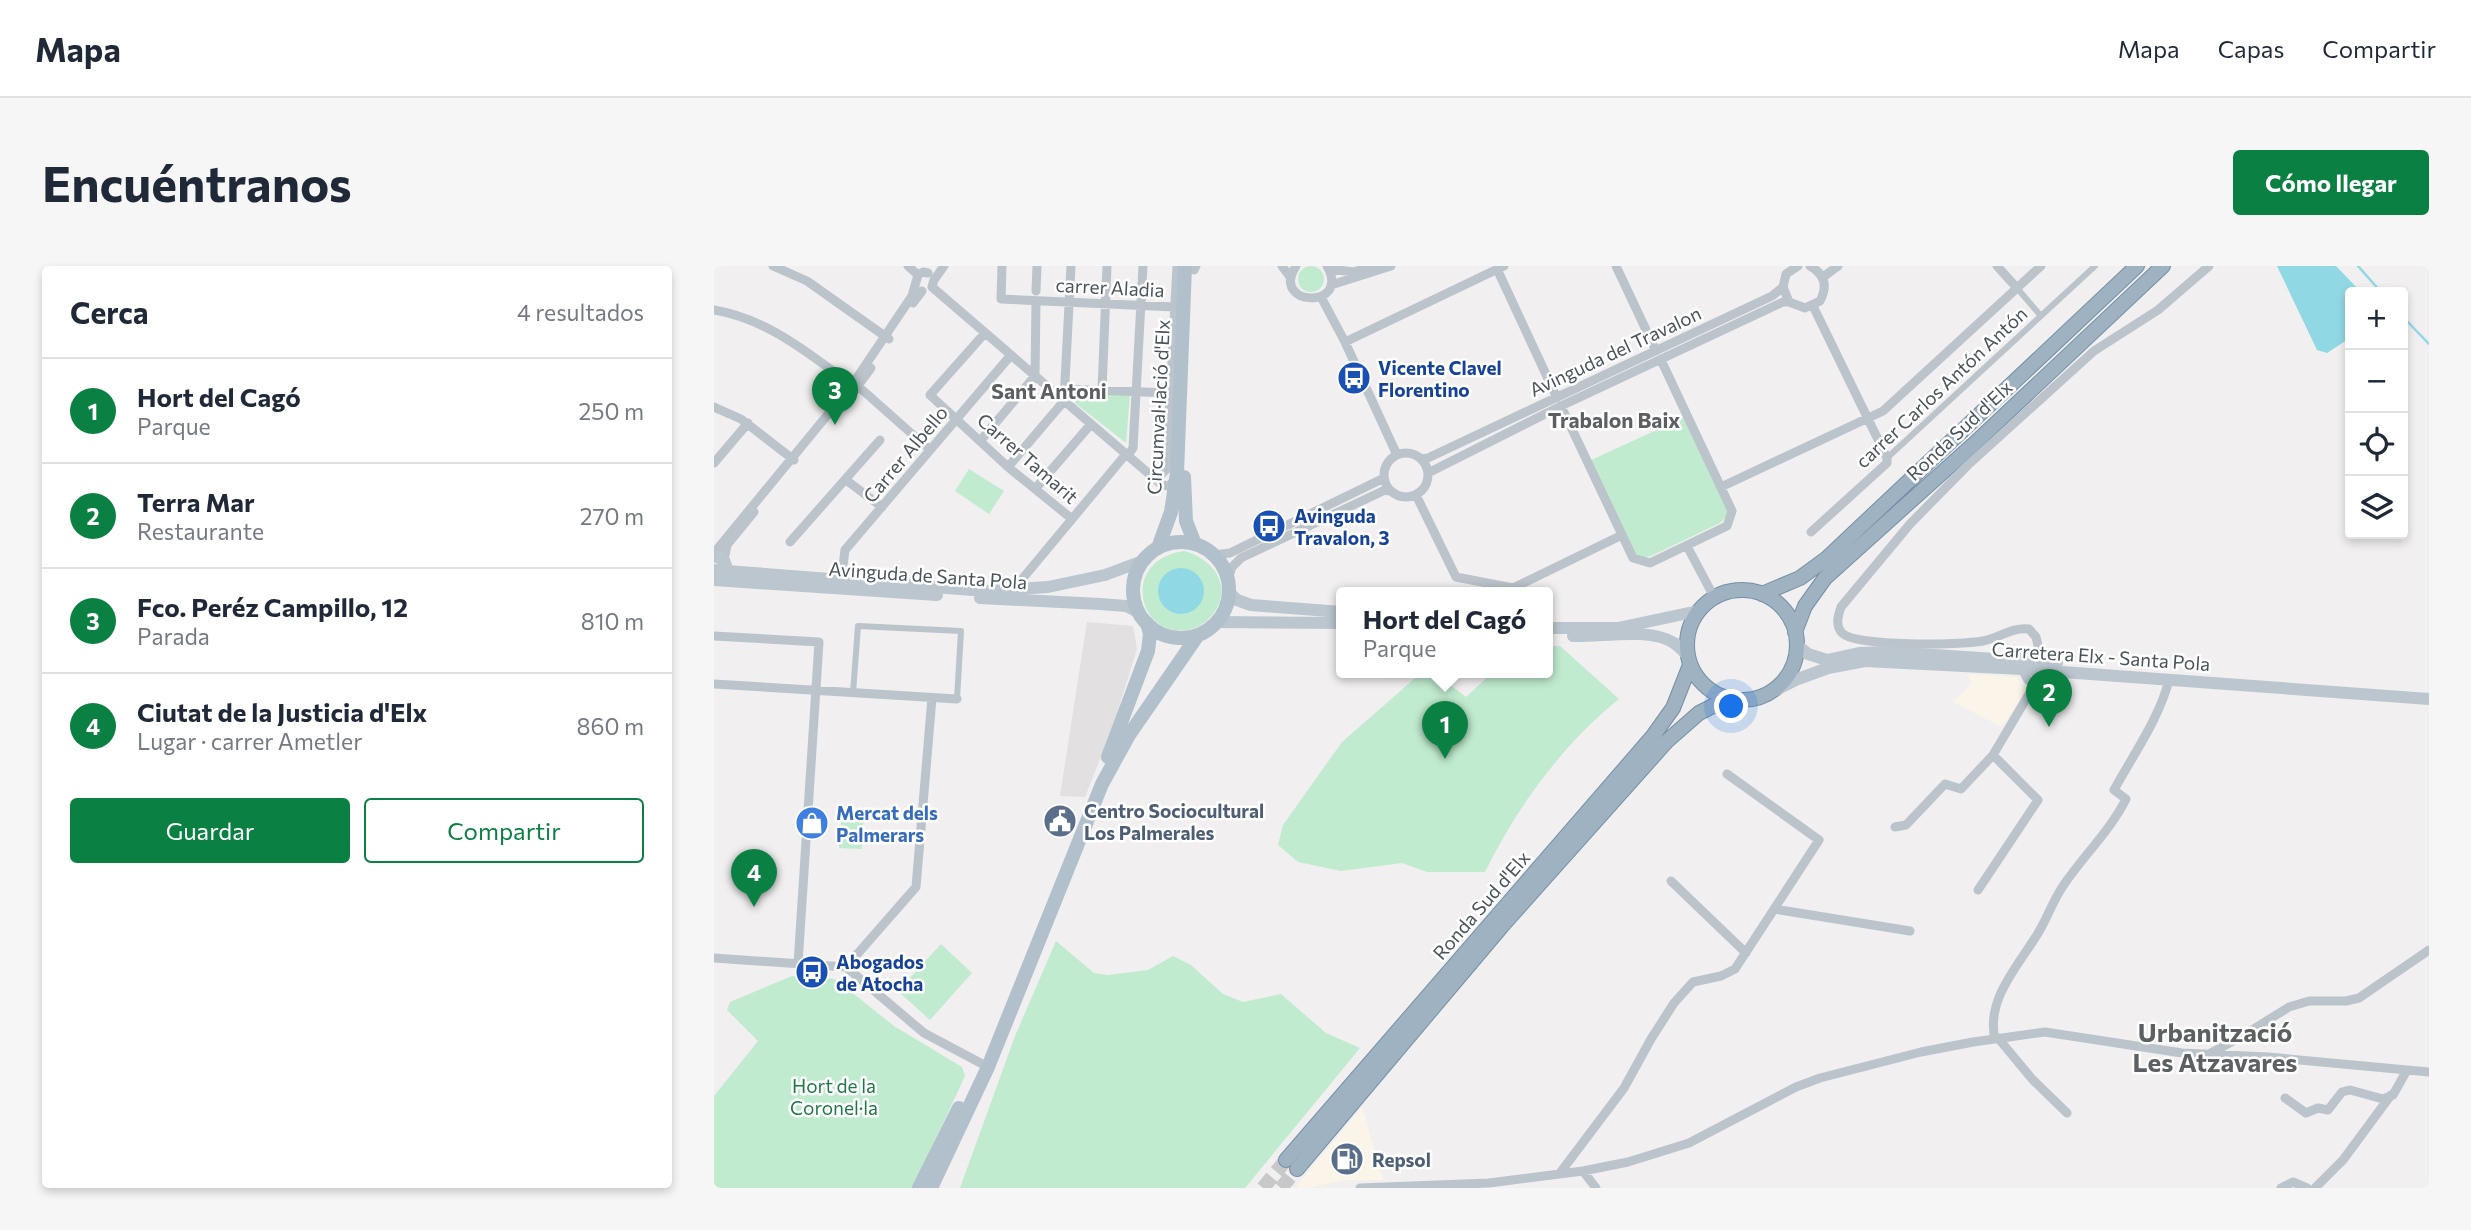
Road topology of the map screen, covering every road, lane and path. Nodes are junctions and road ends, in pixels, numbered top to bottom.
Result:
1 (908, 266) edge
2 (937, 266) edge
3 (944, 266) edge
4 (1002, 266) edge
5 (1037, 266) edge
6 (1071, 266) edge
7 (1107, 266) edge
8 (1143, 266) edge
9 (1177, 266) edge
10 (1282, 266) edge
11 (1296, 266) edge
12 (1372, 266) edge
13 (1391, 266) edge
14 (1616, 266) edge
15 (1796, 266) edge
16 (1810, 266) edge
17 (1838, 266) edge
18 (1997, 266) edge
19 (2041, 266) edge
20 (2095, 266) edge
21 (2137, 266) edge
22 (2164, 266) edge
23 (2209, 266) edge
24 (778, 267) edge
25 (1193, 267) edge
26 (1329, 268) edge
27 (1500, 268) edge
28 (1823, 277) junction
29 (1291, 278) junction
30 (925, 282) junction
31 (1331, 285) junction
32 (1783, 287) junction
33 (2017, 288) junction
34 (1036, 296) junction
35 (1321, 298) junction
36 (1069, 302) junction
37 (1789, 302) junction
38 (1107, 304) junction
39 (1141, 306) junction
40 (1813, 306) junction
41 (1175, 307) junction
42 (714, 310) edge
43 (2041, 316) junction
44 (985, 333) junction
45 (887, 338) junction
46 (1345, 342) junction
47 (1011, 355) junction
48 (1659, 355) junction
49 (1035, 376) junction
50 (856, 386) junction
51 (1065, 389) junction
52 (1102, 390) junction
53 (1136, 392) junction
54 (1170, 393) junction
55 (1064, 401) junction
56 (1559, 402) junction
57 (714, 407) edge
58 (1866, 419) junction
59 (957, 420) junction
60 (748, 423) junction
61 (1091, 424) junction
62 (880, 440) dead end
63 (981, 440) junction
64 (930, 450) junction
65 (1127, 455) junction
66 (1397, 455) junction
67 (1887, 458) junction
68 (793, 459) junction
69 (1421, 459) junction
70 (714, 463) edge
71 (1008, 467) junction
72 (1428, 472) junction
73 (1177, 473) junction
74 (1384, 478) junction
75 (1156, 479) junction
76 (846, 480) junction
77 (1721, 487) junction
78 (1035, 489) junction
79 (1390, 491) junction
80 (1416, 495) junction
81 (882, 507) junction
82 (1072, 519) junction
83 (1811, 532) dead end
84 (1622, 535) junction
85 (790, 542) dead end
86 (1195, 544) junction
87 (1687, 546) junction
88 (1158, 548) junction
89 (1214, 555) junction
90 (1144, 559) junction
91 (720, 560) edge
92 (714, 570) edge
93 (714, 579) edge
94 (852, 579) junction
95 (1229, 586) junction
96 (1508, 587) edge
97 (1515, 587) edge
98 (1014, 589) junction
99 (1762, 594) junction
100 (1714, 597) junction
101 (1698, 611) junction
102 (1336, 612) edge
103 (1142, 617) junction
104 (1217, 622) junction
105 (1336, 623) edge
106 (1553, 628) edge
107 (1198, 635) junction
108 (1553, 635) edge
109 (714, 636) edge
110 (1796, 638) junction
111 (2039, 650) junction
112 (1991, 658) junction
113 (1688, 660) junction
114 (2055, 667) junction
115 (2022, 669) junction
116 (2169, 680) junction
117 (714, 684) edge
118 (2035, 684) junction
119 (816, 691) junction
120 (1776, 691) junction
121 (853, 693) junction
122 (2429, 693) edge
123 (932, 698) junction
124 (957, 699) joint
125 (1727, 699) junction
126 (2429, 699) edge
127 (1993, 755) junction
128 (1727, 774) dead end
129 (1100, 783) junction
130 (1895, 827) dead end
131 (1671, 881) dead end
132 (1978, 890) dead end
133 (1774, 909) junction
134 (1910, 931) dead end
135 (2429, 950) edge
136 (1745, 953) junction
137 (714, 958) edge
138 (798, 964) junction
139 (846, 967) junction
140 (1996, 1039) junction
141 (2209, 1054) junction
142 (984, 1065) junction
143 (2407, 1070) junction
144 (2429, 1072) edge
145 (2391, 1095) junction
146 (2285, 1098) dead end
147 (2067, 1113) dead end
148 (944, 1162) junction
149 (1583, 1171) junction
150 (1560, 1174) junction
151 (919, 1188) edge
152 (931, 1188) edge
153 (938, 1188) edge
154 (1360, 1188) edge
155 (1383, 1188) edge
156 (1596, 1188) edge
157 (2281, 1188) edge
158 (2307, 1188) edge
159 (2315, 1188) edge

1 - 30 street
2 - 30 street
3 - 30 street
4 - 34 street, carrer Aladia
5 - 34 street
6 - 36 street
7 - 38 street
8 - 39 street
9 - 41 street
10 - 29 street
11 - 29 street
12 - 26 street
13 - 31 street
14 - 48 street
15 - 32 street
16 - 28 street
17 - 28 street
18 - 33 street
19 - 33 street
20 - 43 street, carrer Carlos Antón Antón
21 - 99 highway, Ronda Sud d'Elx
22 - 110 highway, Ronda Sud d'Elx
23 - 111 street
24 - 45 street
25 - 73 main road, Circumval·lació d'Elx
25 - 86 main road, Circumval·lació d'Elx
26 - 31 street
27 - 46 street
27 - 56 street
28 - 40 street
29 - 35 street
30 - 44 street
30 - 45 street
31 - 35 street
32 - 37 street
32 - 48 street, Avinguda del Travalon
33 - 43 street
33 - 58 street
34 - 36 street, carrer Aladia
34 - 49 street
35 - 46 street
36 - 38 street, carrer Aladia
36 - 51 street
37 - 40 street
37 - 48 street, Avinguda del Travalon
38 - 39 street, carrer Aladia
38 - 52 street
39 - 41 street, carrer Aladia
39 - 53 street
40 - 58 street
41 - 54 street
42 - 50 street
43 - 67 street, carrer Carlos Antón Antón
44 - 47 street
44 - 59 street, Carrer Tamarit
45 - 50 street
46 - 66 street
47 - 49 street
47 - 59 street, Carrer Albello
48 - 56 street, Avinguda del Travalon
48 - 77 street
49 - 55 street
49 - 63 street
50 - 64 street
50 - 68 street
51 - 52 street
51 - 55 street
52 - 53 street
53 - 54 street
53 - 65 street
54 - 75 street
55 - 61 street
55 - 71 street
56 - 69 street, Avinguda del Travalon
56 - 72 street, Avinguda del Travalon
56 - 84 street
57 - 60 street
58 - 67 street
58 - 77 street
59 - 63 street, Carrer Tamarit
59 - 64 street, Carrer Albello
60 - 68 street
60 - 70 street
61 - 65 street
61 - 78 street
62 - 76 street
63 - 71 street, Carrer Tamarit
64 - 81 street, Carrer Albello
65 - 75 street
65 - 82 street
66 - 69 street
66 - 74 street
67 - 83 street, carrer Carlos Antón Antón
68 - 91 street
69 - 72 street
71 - 78 street, Carrer Tamarit
72 - 80 street
73 - 75 street
73 - 88 main road, Circumval·lació d'Elx
74 - 79 street
74 - 89 street
76 - 81 street
76 - 85 street
77 - 87 street
78 - 82 street, Carrer Tamarit
79 - 80 street
79 - 95 street
80 - 96 street
81 - 94 street, Carrer Albello
82 - 98 street
84 - 87 street
84 - 97 street
86 - 88 main road
86 - 89 main road
87 - 100 street
88 - 90 main road
89 - 95 main road
90 - 98 main road, Avinguda de Santa Pola
90 - 103 main road
91 - 92 main road, Avinguda de Santa Pola
91 - 93 main road, Avinguda de Santa Pola
91 - 94 main road, Avinguda de Santa Pola
93 - 103 main road, Avinguda de Santa Pola
94 - 98 main road, Avinguda de Santa Pola
95 - 102 main road
95 - 104 main road
99 - 100 highway
99 - 110 highway
100 - 101 highway
101 - 106 main road
101 - 113 highway
103 - 107 main road
103 - 129 main road
104 - 105 main road
104 - 107 main road
107 - 129 main road
108 - 113 main road
109 - 119 street
110 - 112 main road, Carretera Elx - Santa Pola
110 - 120 highway
111 - 112 street
111 - 114 street
112 - 114 main road, Carretera Elx - Santa Pola
113 - 125 highway
113 - 125 highway, Ronda Sud d'Elx
114 - 115 main road, Carretera Elx - Santa Pola
114 - 116 main road, Carretera Elx - Santa Pola
114 - 118 street
114 - 122 main road, Carretera Elx - Santa Pola
115 - 118 street
115 - 120 main road, Carretera Elx - Santa Pola
116 - 126 main road, Carretera Elx - Santa Pola
116 - 140 street
117 - 119 street
118 - 127 street
119 - 121 street
119 - 138 street
120 - 125 highway
121 - 123 street
121 - 124 street
123 - 124 street
123 - 139 street
127 - 130 street
127 - 132 street
128 - 133 street
129 - 142 main road
131 - 136 street
133 - 134 street
133 - 136 street
135 - 141 street
136 - 150 street
137 - 138 street
138 - 139 street
139 - 142 street
140 - 141 street
140 - 147 street
140 - 149 street
141 - 143 street
142 - 148 main road
142 - 151 main road
143 - 144 street
143 - 145 street
145 - 146 street
145 - 159 street
148 - 152 main road
148 - 153 main road
149 - 150 street
149 - 156 street
150 - 155 street
154 - 155 street
157 - 158 street

